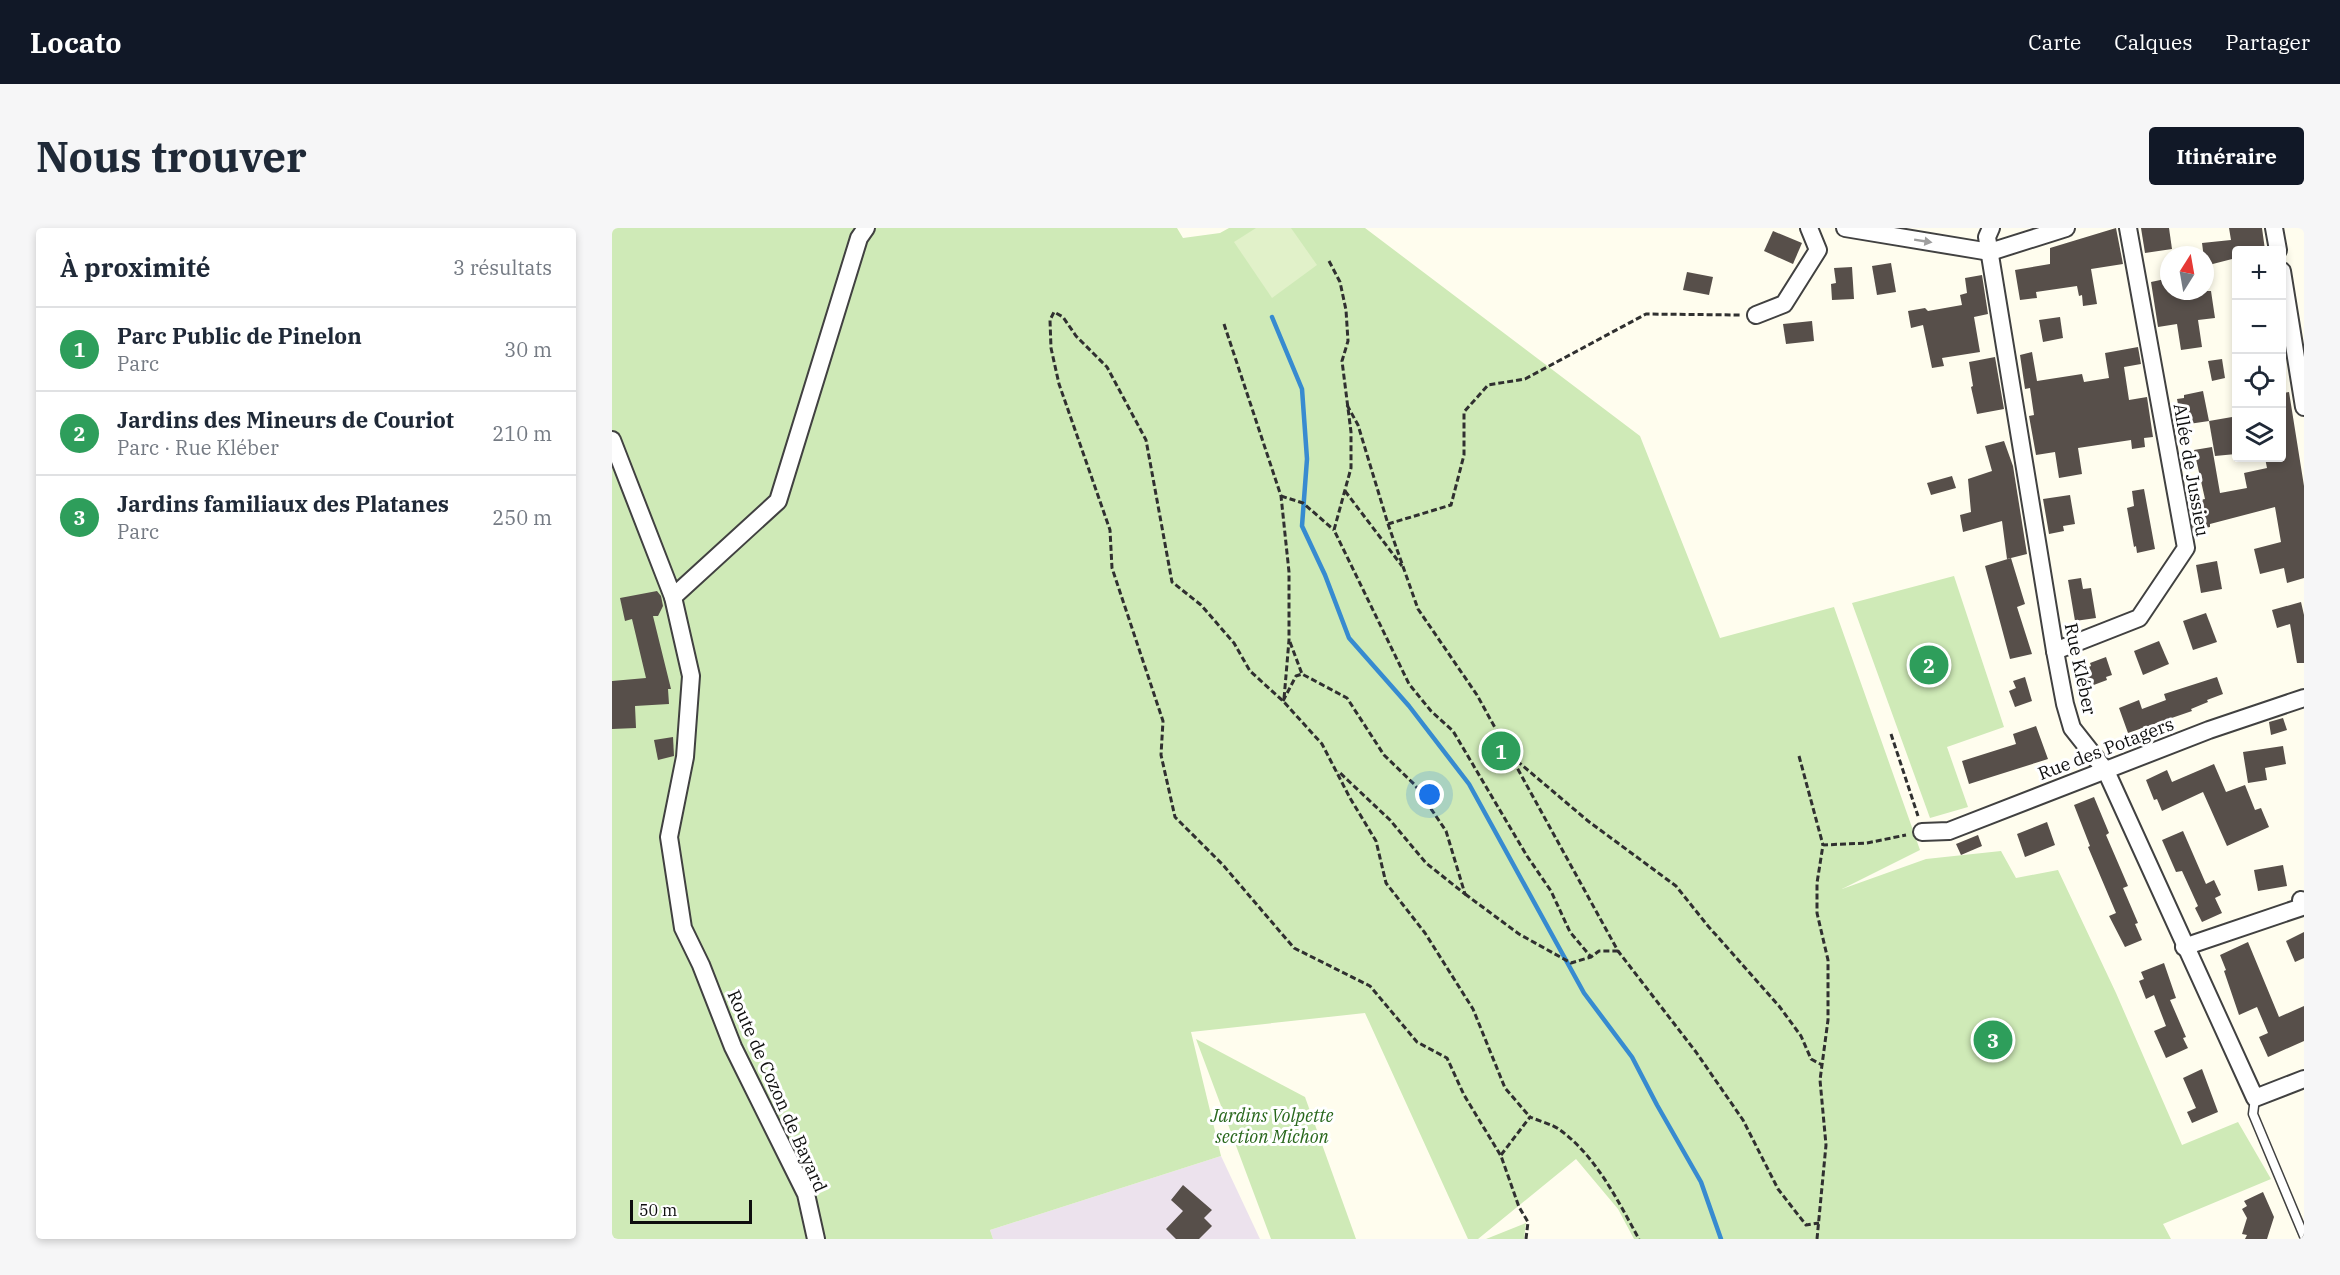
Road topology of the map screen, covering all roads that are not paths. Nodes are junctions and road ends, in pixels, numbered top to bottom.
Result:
1 (866, 228) edge
2 (1809, 228) edge
3 (1845, 228) edge
4 (1991, 228) edge
5 (2066, 228) edge
6 (2128, 228) edge
7 (2274, 228) edge
8 (2277, 246) edge
9 (1990, 252) junction
10 (2286, 296) edge
11 (1756, 315) road end
12 (2304, 407) edge
13 (612, 440) edge
14 (674, 597) junction
15 (2055, 651) junction
16 (2304, 698) edge
17 (2106, 771) junction
18 (1923, 832) road end
19 (2301, 900) dead end
20 (2184, 947) junction
21 (2304, 1079) edge
22 (2254, 1098) junction
23 (2304, 1236) edge
24 (816, 1239) edge

1 - 14 street
2 - 11 street
3 -> 9 street
4 - 9 street, Rue Kléber
5 - 9 street
6 - 15 street, Allée de Jussieu
7 - 8 street
9 - 15 street, Rue Kléber
10 - 12 street
13 - 14 street, Route de Cozon de Bayard
14 - 24 street, Route de Cozon de Bayard
15 - 17 street, Rue Kléber
16 - 17 street, Rue des Potagers
17 - 18 street, Rue des Potagers
17 - 20 street, Rue Kléber
19 - 20 street
20 - 22 street, Rue Kléber
21 - 22 street
22 - 23 lane

